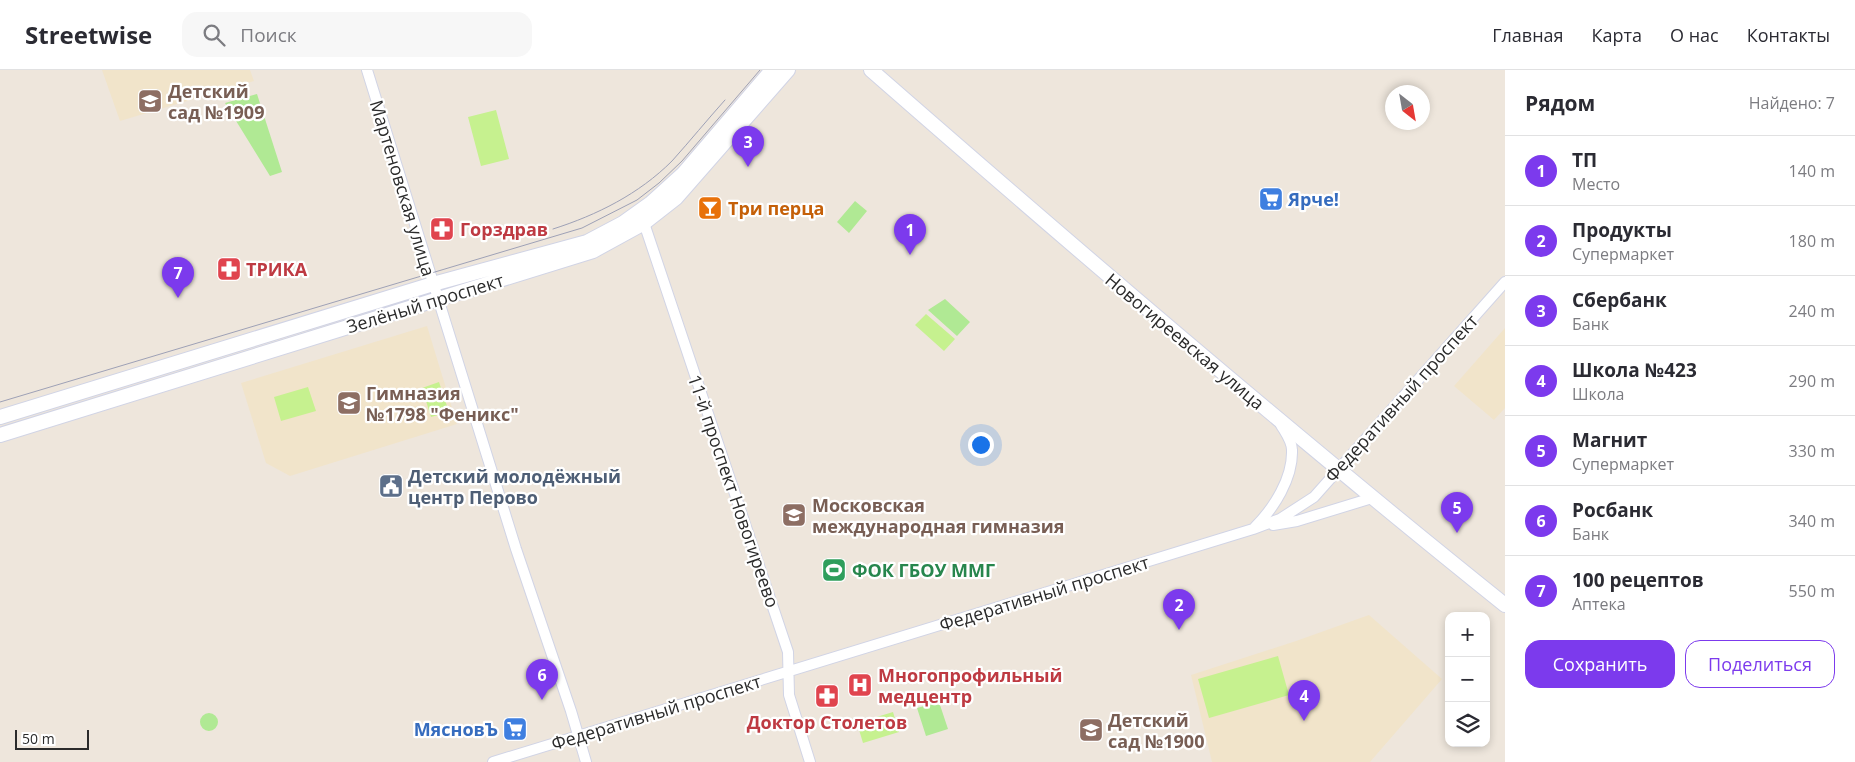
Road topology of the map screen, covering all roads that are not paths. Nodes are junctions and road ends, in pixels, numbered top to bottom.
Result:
1 (367, 70) edge
2 (772, 70) edge
3 (788, 70) edge
4 (871, 70) edge
5 (644, 223) junction
6 (1505, 282) edge
7 (433, 284) junction
8 (438, 299) junction
9 (0, 417) edge
10 (1277, 419) junction
11 (0, 435) edge
12 (1338, 470) junction
13 (1372, 498) junction
14 (1252, 529) junction
15 (1505, 605) edge
16 (788, 671) junction
17 (578, 736) junction
18 (493, 762) edge
19 (586, 762) edge
20 (810, 762) edge

1 - 7 street, Мартеновская улица
2 - 7 main road, Зелёный проспект
3 - 5 main road, Зелёный проспект
4 - 10 main road, Новогиреевская улица
5 - 8 main road, Зелёный проспект
5 - 16 street, 11-й проспект Новогиреево
6 - 12 street, Федеративный проспект
7 - 8 street, Мартеновская улица
7 - 9 main road, Зелёный проспект
8 - 11 main road, Зелёный проспект
8 - 17 street, Мартеновская улица
10 - 12 main road, Новогиреевская улица
10 - 14 street
12 - 13 main road, Новогиреевская улица
12 - 14 street, Федеративный проспект
13 - 14 street
13 - 15 main road, Новогиреевская улица
14 - 16 street, Федеративный проспект
16 - 17 street, Федеративный проспект
16 - 20 street, 11-й проспект Новогиреево
17 - 18 street, Федеративный проспект
17 - 19 street, Мартеновская улица

